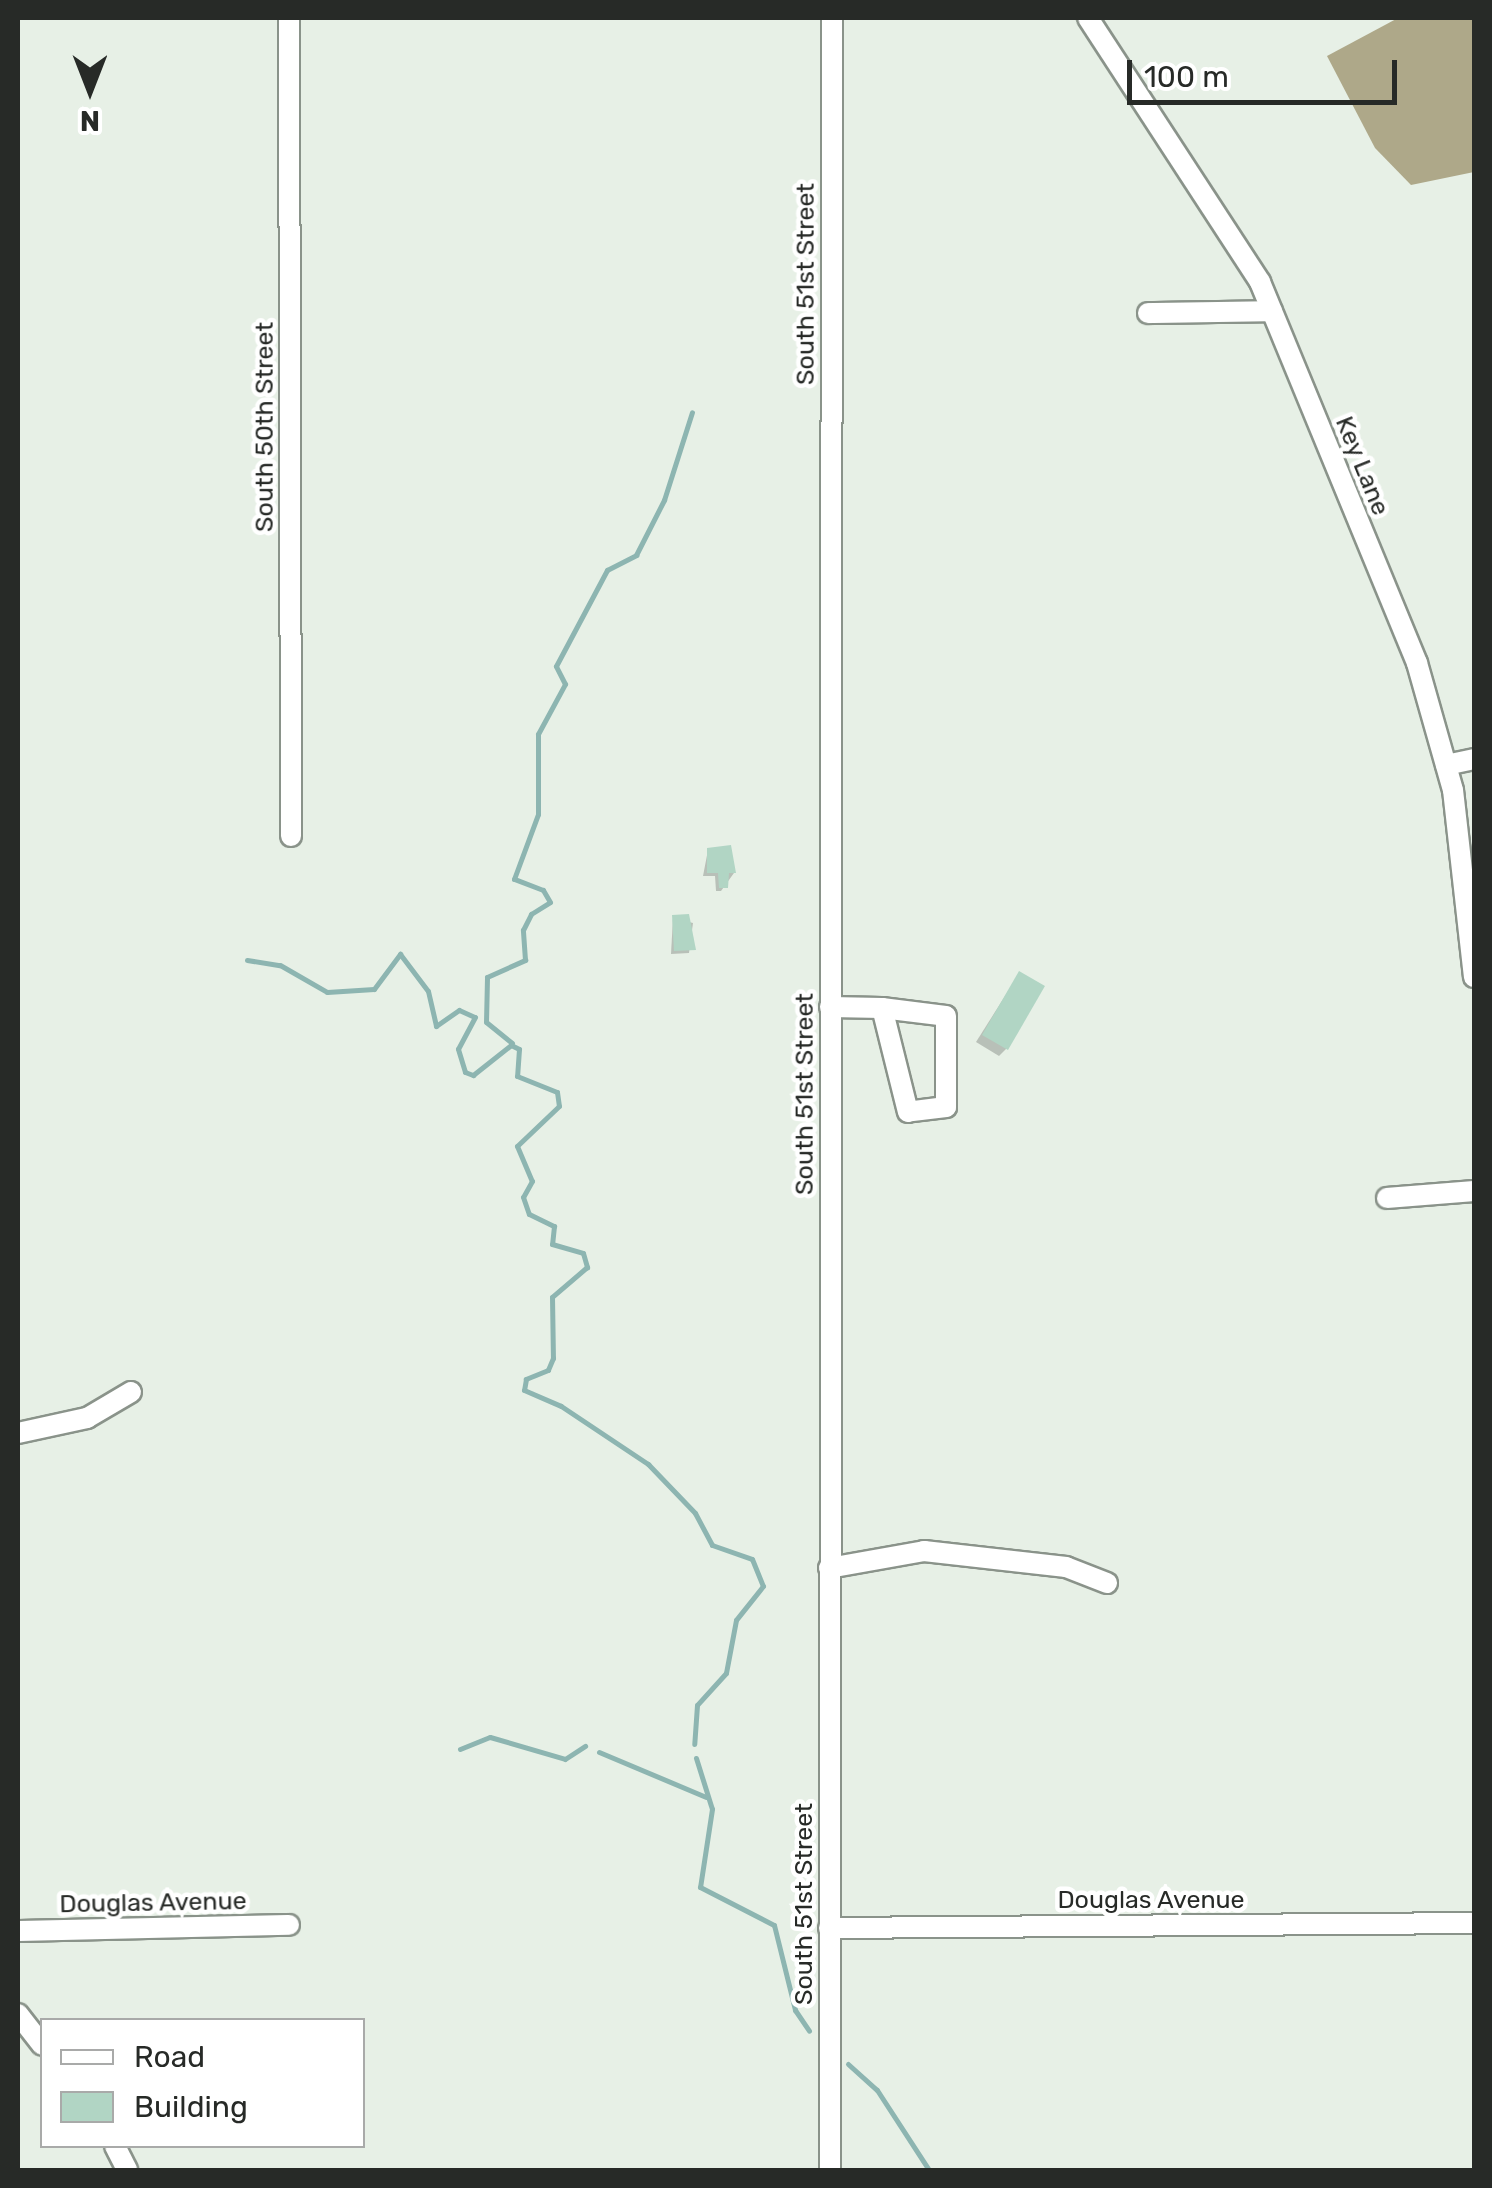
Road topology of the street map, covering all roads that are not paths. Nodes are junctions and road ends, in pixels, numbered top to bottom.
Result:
1 (289, 18) edge
2 (832, 18) edge
3 (1088, 18) edge
4 (1272, 311) junction
5 (1148, 313) dead end
6 (1474, 759) edge
7 (1446, 765) junction
8 (291, 836) dead end
9 (1474, 977) edge
10 (830, 1007) junction
11 (882, 1008) junction
12 (1474, 1191) edge
13 (1388, 1198) dead end
14 (130, 1392) dead end
15 (18, 1433) edge
16 (829, 1568) junction
17 (1107, 1583) dead end
18 (1474, 1923) edge
19 (289, 1925) dead end
20 (829, 1928) junction
21 (18, 1931) edge
22 (18, 2014) edge
23 (40, 2042) edge
24 (830, 2170) edge

1 - 8 street, South 50th Street
2 - 10 street, South 51st Street
3 - 4 street, Key Lane
4 - 5 street
4 - 7 street, Key Lane
6 - 7 street
7 - 9 street, Key Lane
10 - 11 street
10 - 16 street, South 51st Street
11 - 11 street
12 - 13 street
14 - 15 street
16 - 17 street
16 - 20 street, South 51st Street
18 - 20 street, Douglas Avenue
19 - 21 street, Douglas Avenue
20 - 24 street, South 51st Street
22 - 23 street

